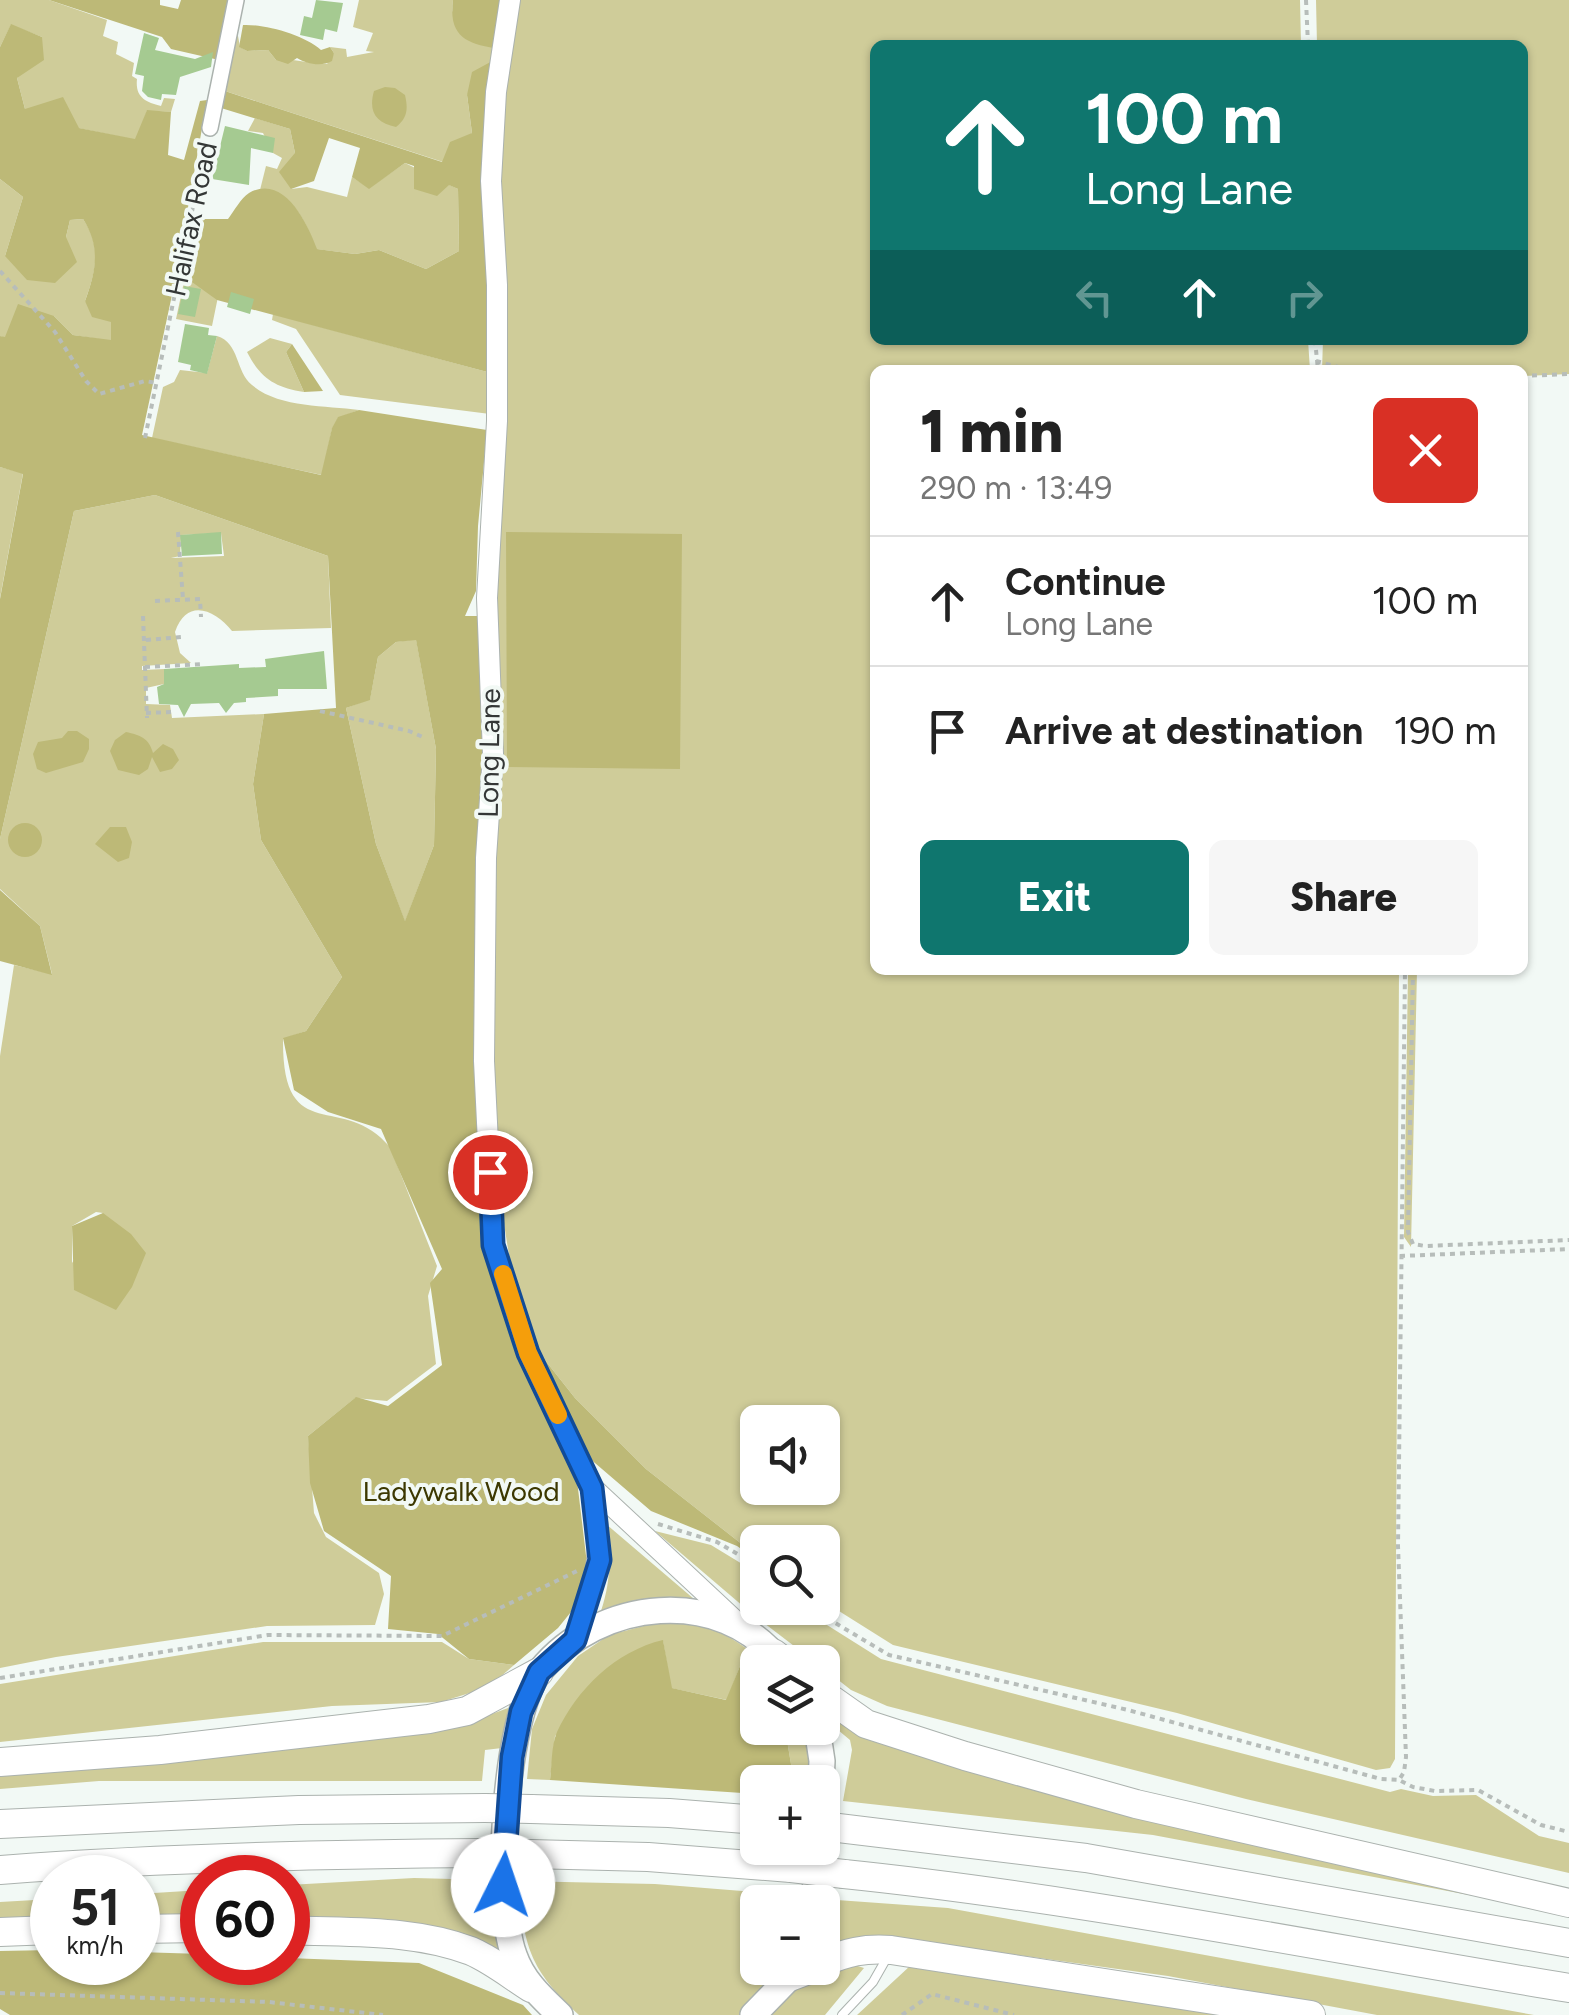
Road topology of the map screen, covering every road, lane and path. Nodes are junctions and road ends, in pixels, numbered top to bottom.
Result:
1 (236, 0) edge
2 (510, 0) edge
3 (1306, 0) edge
4 (1308, 40) edge
5 (210, 128) joint
6 (0, 271) edge
7 (1315, 345) edge
8 (1316, 362) junction
9 (1317, 365) edge
10 (1329, 365) edge
11 (1569, 374) edge
12 (1528, 376) edge
13 (157, 384) junction
14 (145, 438) dead end
15 (178, 532) dead end
16 (183, 600) junction
17 (155, 601) dead end
18 (144, 616) dead end
19 (201, 617) dead end
20 (182, 638) dead end
21 (144, 640) junction
22 (203, 663) dead end
23 (145, 667) junction
24 (320, 711) dead end
25 (171, 712) dead end
26 (424, 738) dead end
27 (1405, 975) edge
28 (1414, 975) edge
29 (1569, 1240) edge
30 (1569, 1249) edge
31 (1400, 1256) junction
32 (592, 1488) junction
33 (638, 1532) junction
34 (740, 1555) edge
35 (600, 1560) junction
36 (839, 1625) edge
37 (748, 1634) junction
38 (575, 1640) junction
39 (761, 1645) edge
40 (539, 1672) junction
41 (0, 1678) edge
42 (840, 1706) edge
43 (0, 1762) edge
44 (1398, 1780) junction
45 (740, 1819) edge
46 (0, 1824) edge
47 (840, 1827) edge
48 (1569, 1832) edge
49 (0, 1870) edge
50 (1569, 1902) edge
51 (30, 1931) edge
52 (310, 1931) edge
53 (0, 1932) edge
54 (1569, 1943) edge
55 (891, 1950) junction
56 (840, 1955) edge
57 (784, 1985) edge
58 (531, 1988) junction
59 (1569, 1988) edge
60 (0, 1993) edge
61 (383, 2015) edge
62 (560, 2015) edge
63 (753, 2015) edge
64 (842, 2015) edge
65 (902, 2015) edge
66 (1014, 2015) edge
67 (1311, 2015) edge

1 - 5 street, Halifax Road
2 - 32 street, Long Lane
3 - 4 path
5 - 13 path, Halifax Road
6 - 13 path
7 - 8 path
8 - 9 path
8 - 10 path
11 - 12 path
13 - 14 path, Halifax Road
15 - 16 path
16 - 17 path
16 - 19 path
18 - 21 path
20 - 21 path
21 - 23 path
22 - 23 path
23 - 25 path
24 - 26 path
27 - 31 path
28 - 29 path
30 - 31 path
31 - 44 path
32 - 33 street, Long Lane
32 - 35 street, Long Lane
33 - 34 path
33 - 37 street, Long Lane
35 - 38 street, Long Lane
35 - 41 path
36 - 44 path
37 - 38 main road
37 - 39 main road
38 - 40 main road
40 - 43 highway
40 - 58 main road
42 - 50 highway
44 - 48 path
45 - 46 highway, bridge
47 - 54 highway
49 - 59 highway, bridge
51 - 53 highway
52 - 58 highway
55 - 56 highway
55 - 64 lane
55 - 67 highway
57 - 63 main road
58 - 62 main road
60 - 61 path
65 - 66 path

